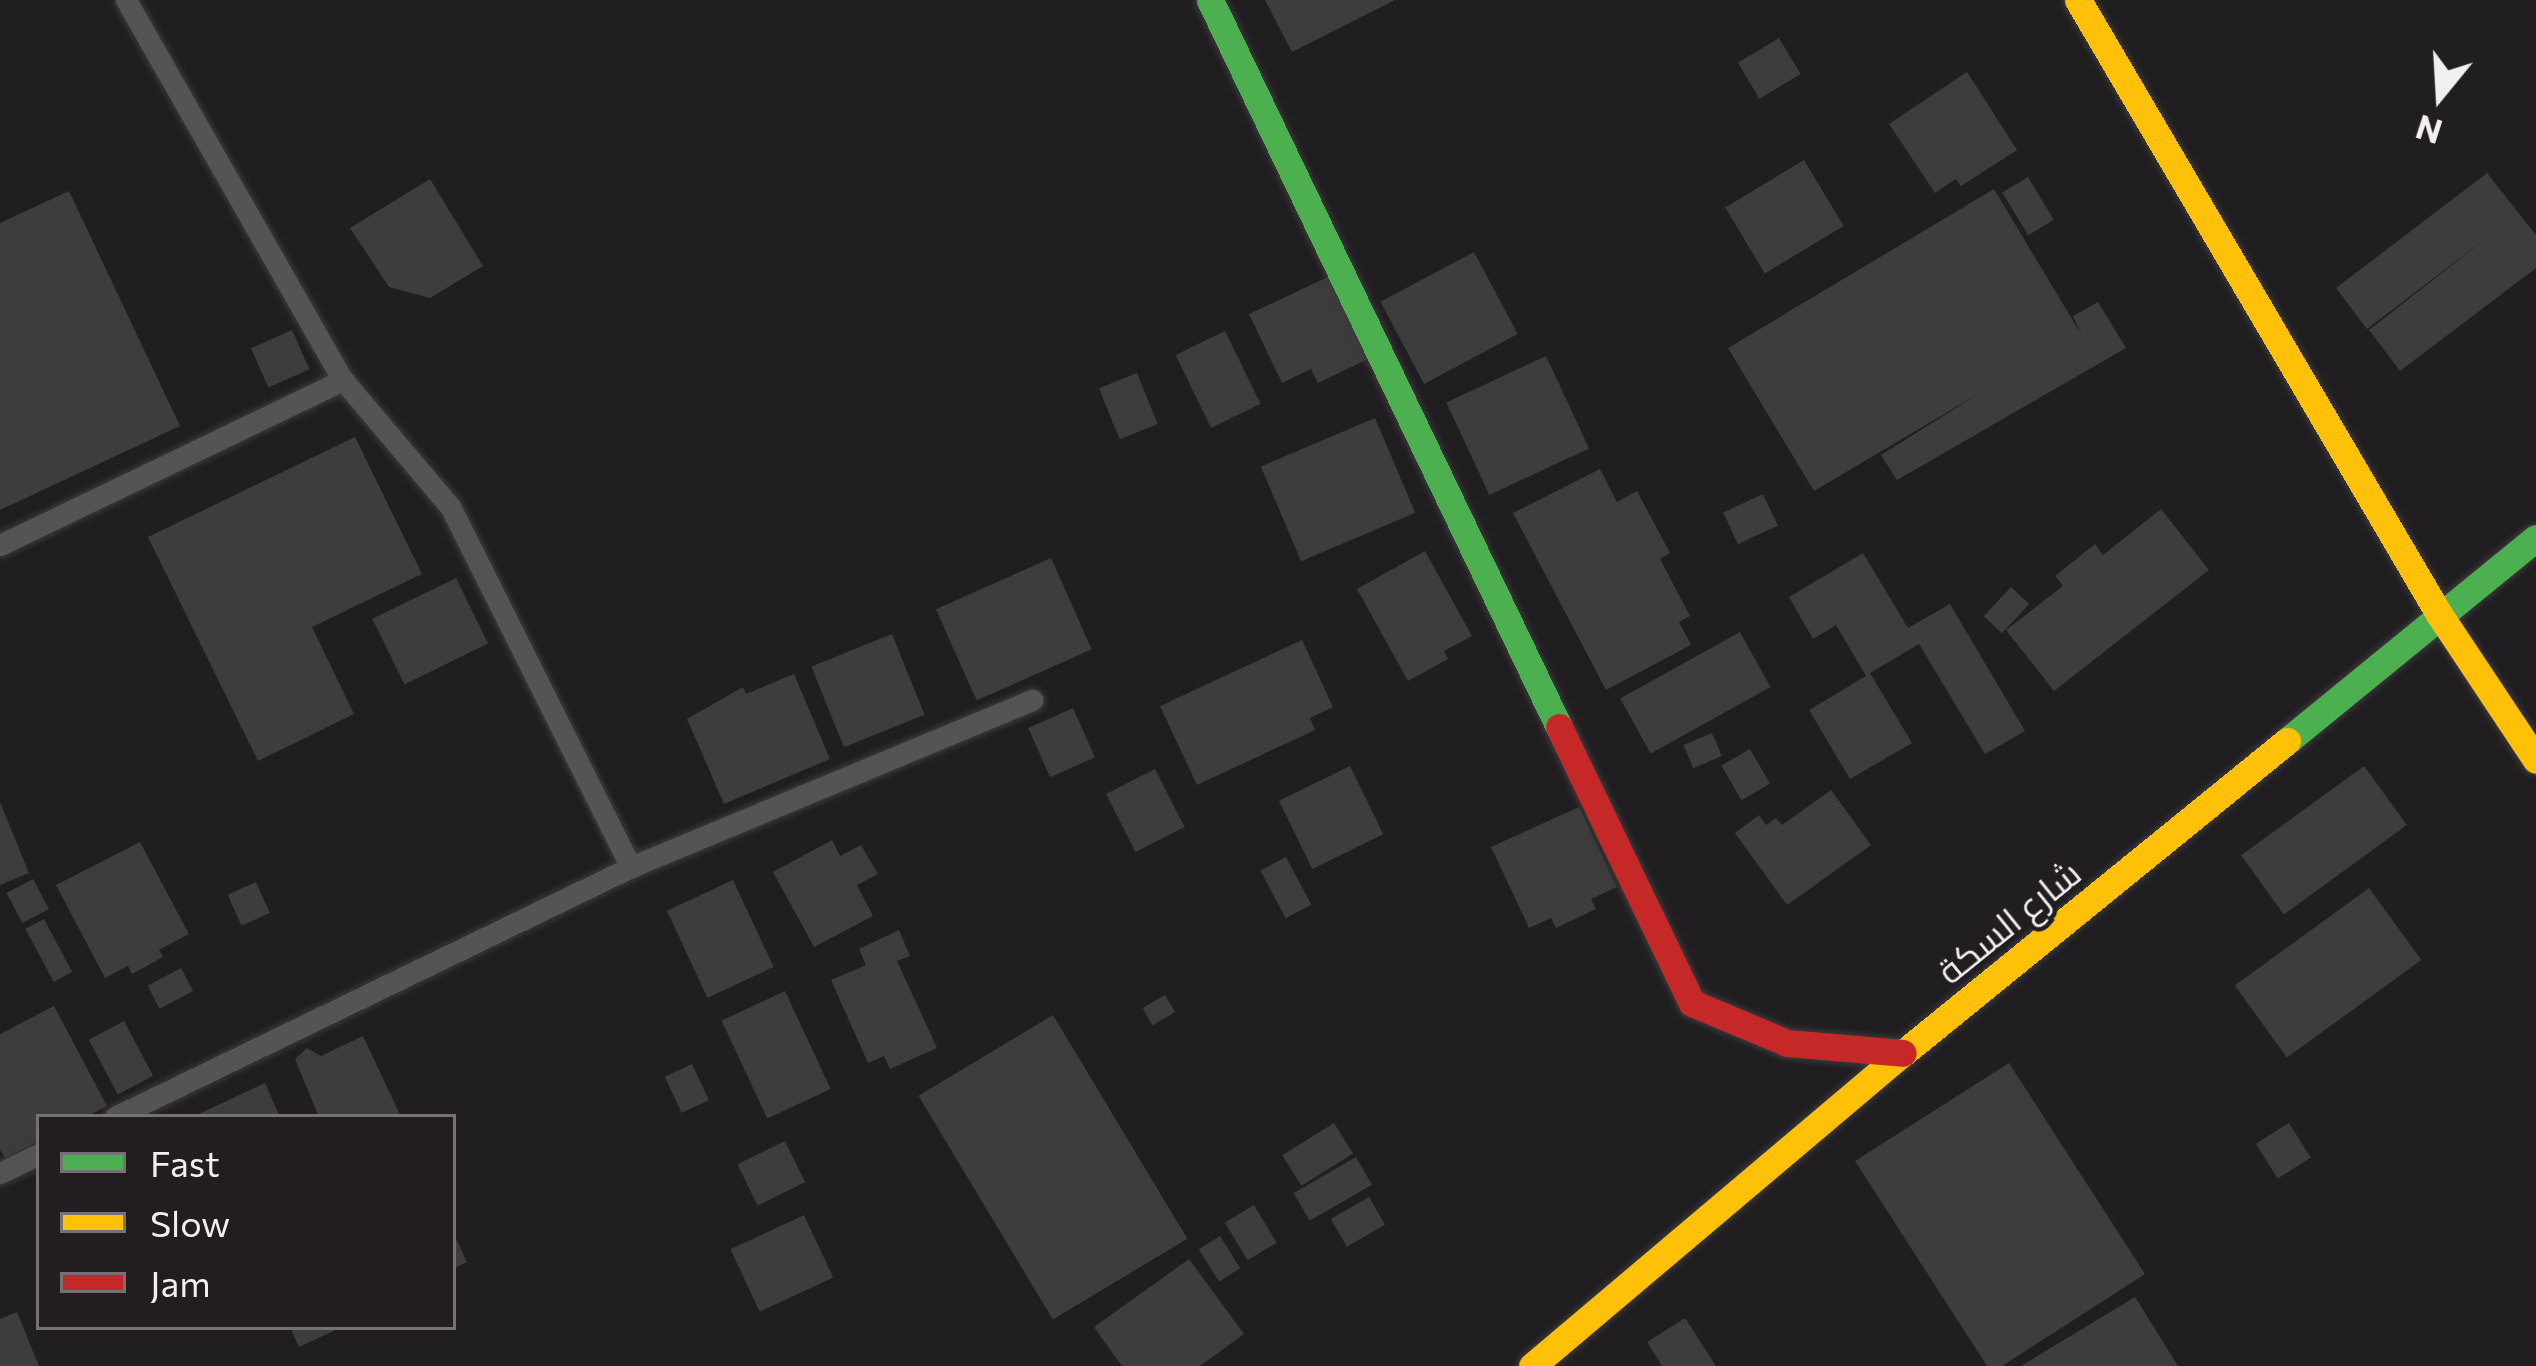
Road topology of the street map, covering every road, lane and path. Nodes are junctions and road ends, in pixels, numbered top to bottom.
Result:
1 (127, 0) edge
2 (1210, 0) edge
3 (2078, 0) edge
4 (343, 380) junction
5 (2536, 538) edge
6 (0, 545) edge
7 (2439, 614) junction
8 (1033, 700) dead end
9 (2536, 760) edge
10 (631, 867) junction
11 (1903, 1053) junction
12 (121, 1114) edge
13 (36, 1155) edge
14 (0, 1173) edge
15 (1532, 1366) edge

1 - 4 lane
2 - 11 street
3 - 7 street
4 - 6 lane
4 - 10 lane
5 - 7 street, شارع السكة
7 - 9 street
7 - 11 street, شارع السكة
8 - 10 lane
10 - 12 lane
11 - 15 street, شارع السكة
13 - 14 lane

